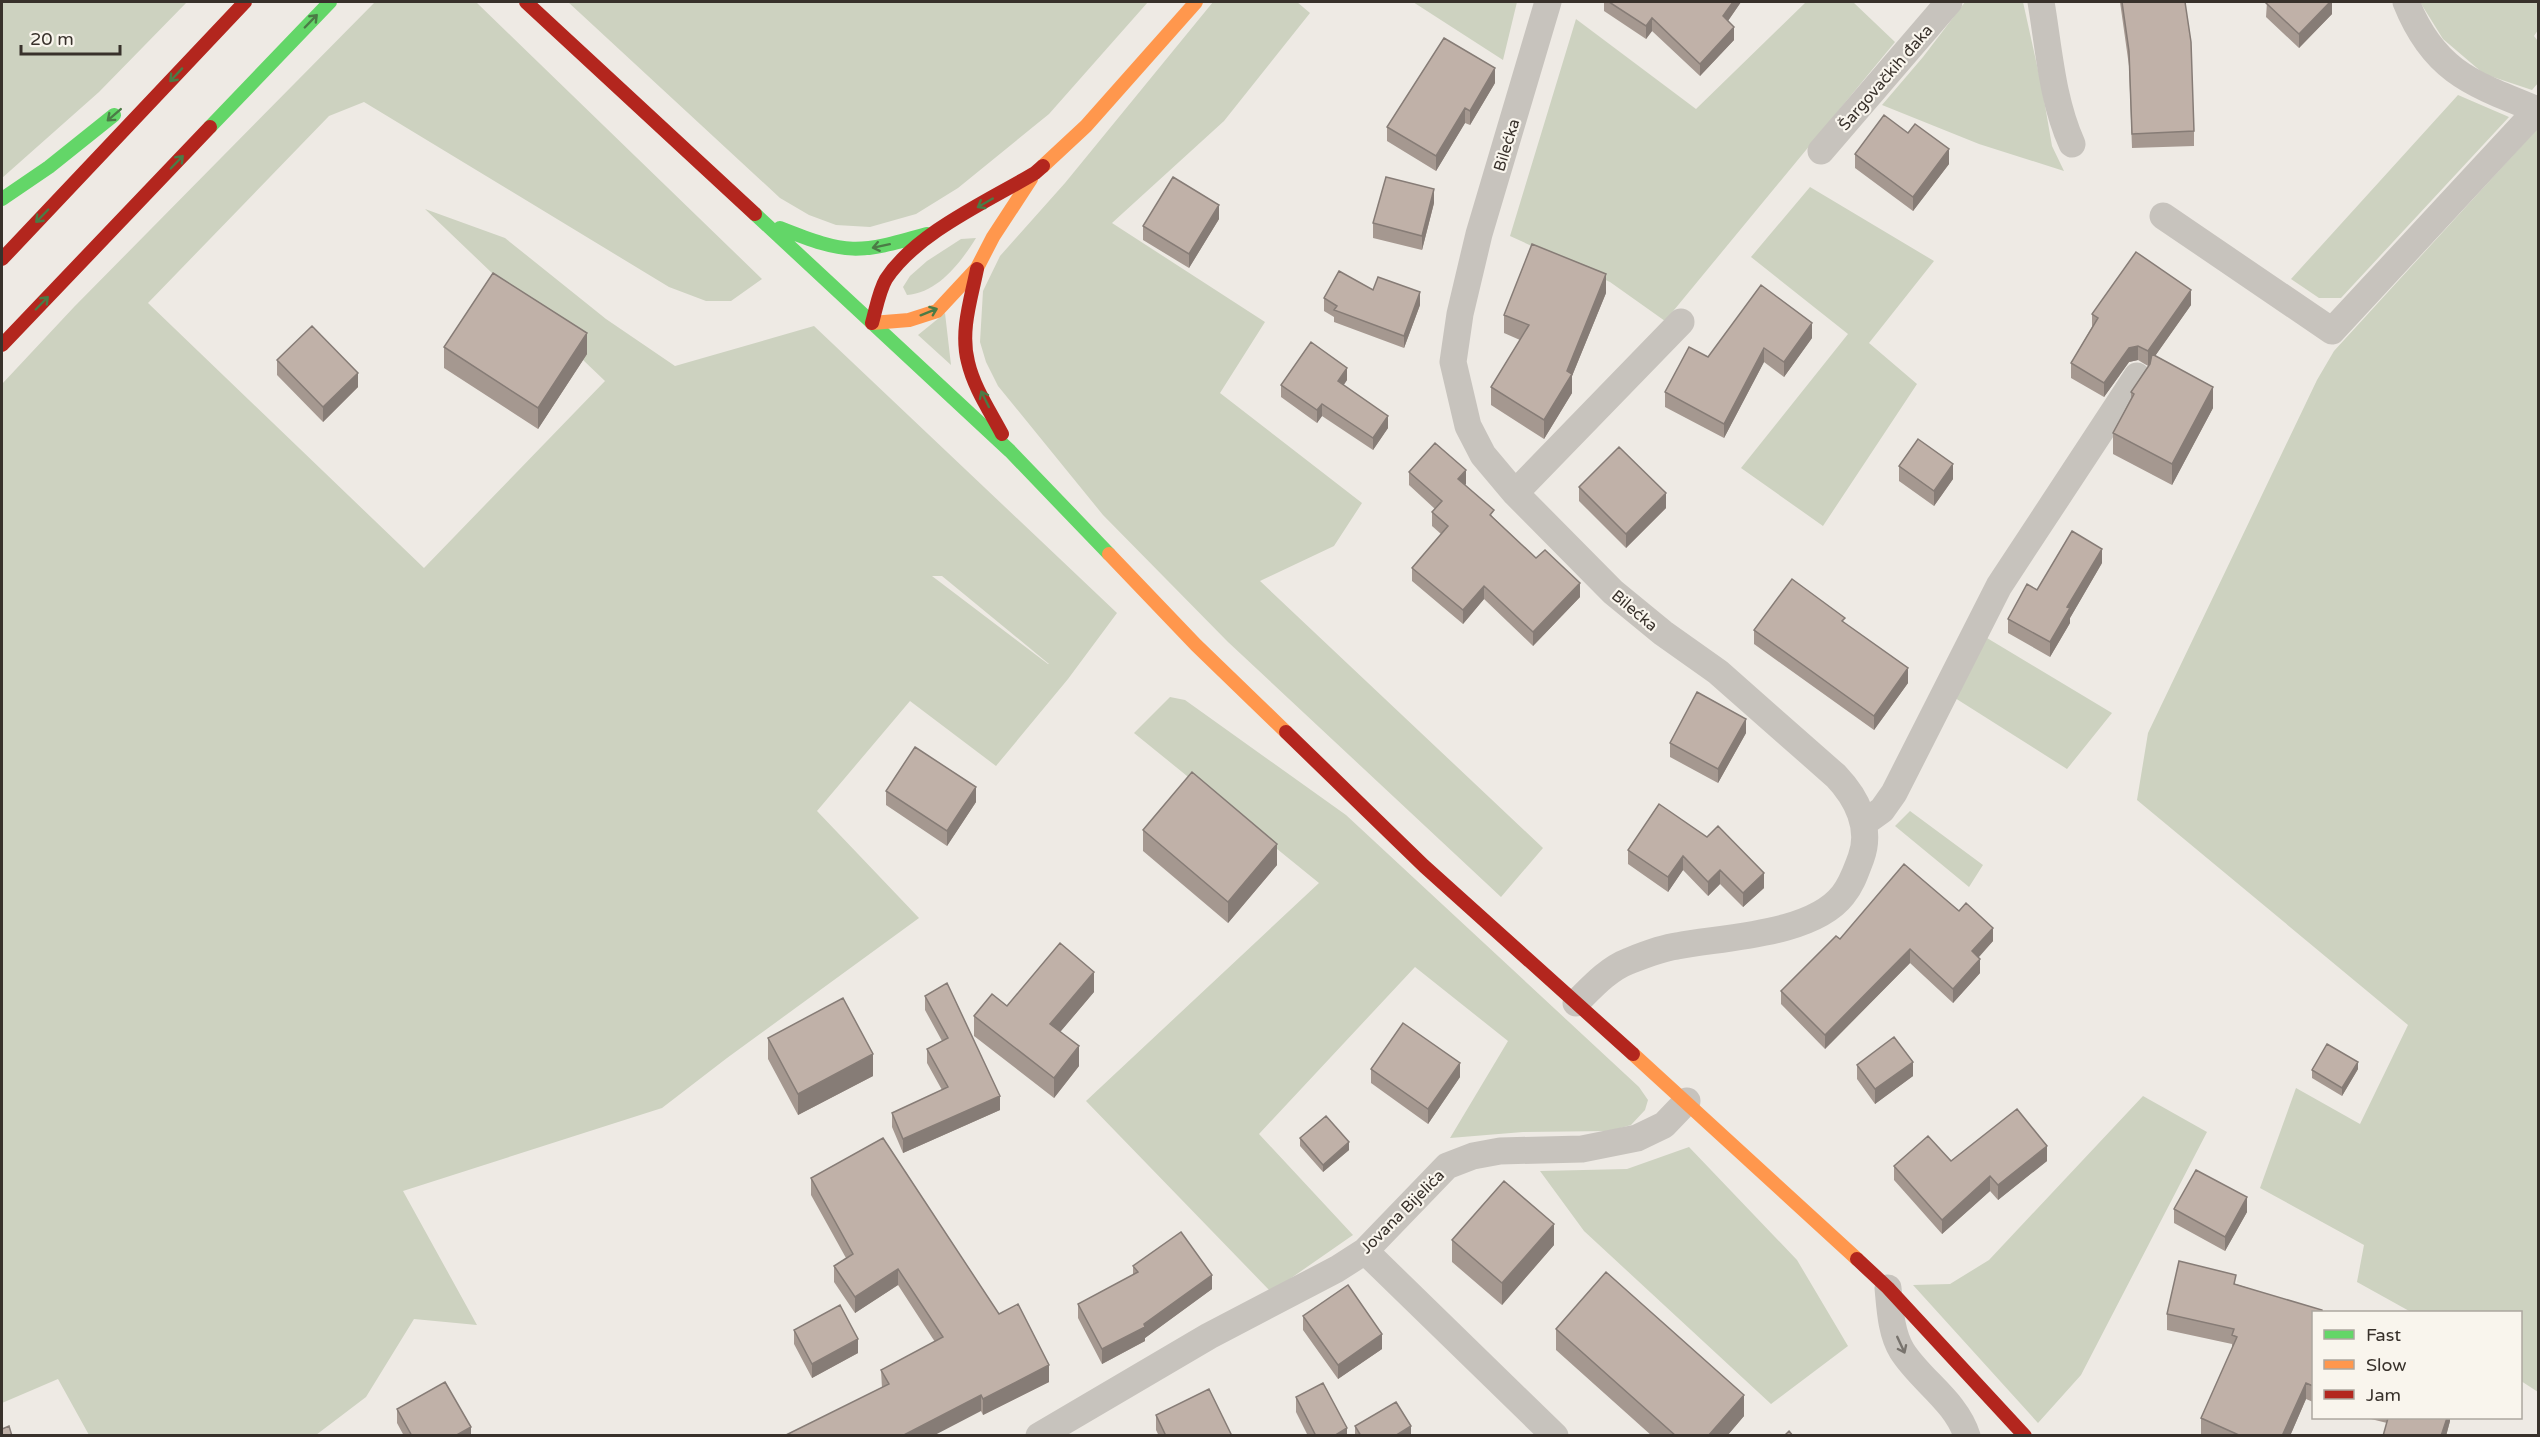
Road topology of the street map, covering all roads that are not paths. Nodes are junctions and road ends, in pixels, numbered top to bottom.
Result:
1 (232, 2) edge
2 (245, 2) edge
3 (330, 2) edge
4 (526, 2) edge
5 (1196, 2) edge
6 (1548, 2) edge
7 (1949, 2) edge
8 (2041, 2) edge
9 (2406, 2) edge
10 (139, 93) dead end
11 (123, 107) dead end
12 (2538, 109) edge
13 (2072, 144) dead end
14 (1821, 151) dead end
15 (1035, 173) junction
16 (2, 198) edge
17 (2163, 216) dead end
18 (761, 220) junction
19 (937, 231) junction
20 (2, 259) edge
21 (977, 268) junction
22 (1681, 322) dead end
23 (872, 324) junction
24 (2, 345) edge
25 (2137, 376) dead end
26 (1010, 451) junction
27 (1515, 493) junction
28 (1864, 823) junction
29 (1576, 1003) junction
30 (1687, 1101) junction
31 (1365, 1251) junction
32 (1888, 1288) junction
33 (1039, 1436) edge
34 (1555, 1436) edge
35 (1967, 1436) edge
36 (2025, 1436) edge

1 - 10 main road
2 -> 20 main road
24 -> 3 main road
4 - 18 main road
5 - 15 main road
6 - 27 street, Bilećka
7 - 14 street, Šargovačkih đaka
8 - 13 street
9 - 12 street
11 -> 16 main road
12 - 17 street
15 -> 19 main road
15 - 21 main road
19 -> 18 main road
18 - 23 main road
19 - 23 main road
23 -> 21 main road
26 -> 21 main road
22 - 27 street
23 - 26 main road
25 - 28 street
26 - 29 main road
27 - 28 street, Bilećka
28 - 29 street, Bilećka
29 - 30 main road
30 - 31 street, Jovana Bijelića
30 - 32 main road
31 - 33 street, Jovana Bijelića
31 - 34 street
32 -> 35 street
32 - 36 main road

